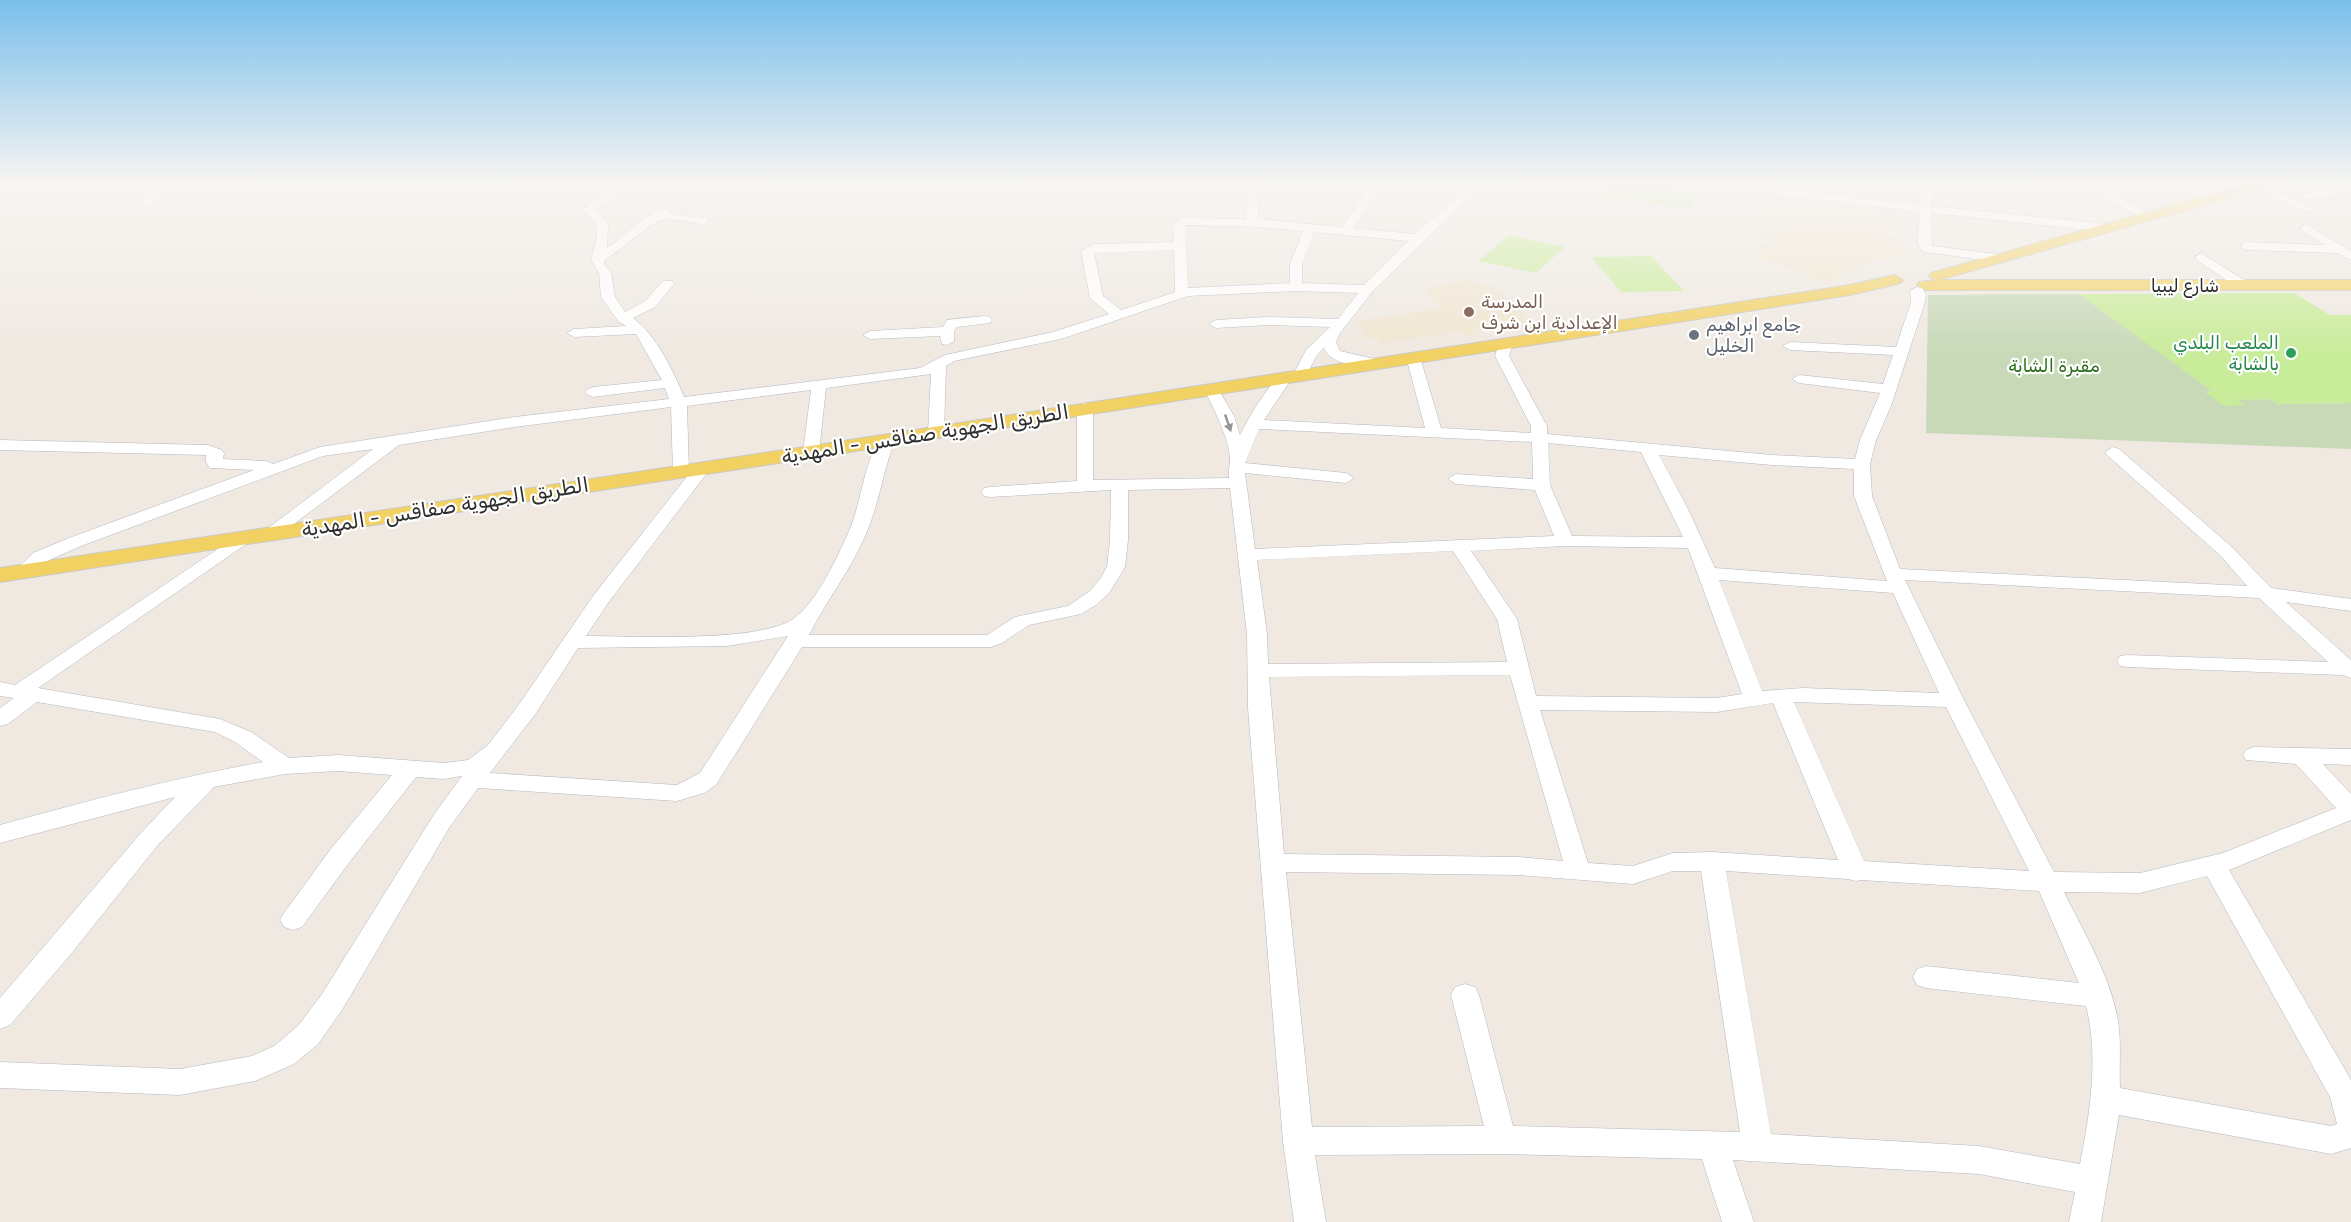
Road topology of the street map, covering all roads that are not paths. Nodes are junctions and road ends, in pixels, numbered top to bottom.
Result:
1 (602, 240) edge
2 (626, 240) edge
3 (1179, 240) edge
4 (1305, 240) edge
5 (1416, 240) edge
6 (1924, 240) edge
7 (2064, 240) edge
8 (2324, 240) edge
9 (1179, 246) junction
10 (2246, 246) dead end
11 (2338, 249) junction
12 (2351, 256) edge
13 (2201, 257) dead end
14 (1999, 258) junction
15 (597, 260) junction
16 (1948, 270) junction
17 (668, 284) dead end
18 (1995, 284) junction
19 (2351, 285) edge
20 (1912, 286) junction
21 (2019, 286) junction
22 (2244, 286) junction
23 (1296, 287) junction
24 (1368, 289) junction
25 (1182, 293) junction
26 (1118, 314) junction
27 (623, 318) junction
28 (985, 320) dead end
29 (1216, 324) dead end
30 (640, 330) junction
31 (947, 331) junction
32 (1335, 332) junction
33 (574, 333) dead end
34 (870, 335) dead end
35 (1506, 344) junction
36 (1790, 346) dead end
37 (1900, 351) junction
38 (1413, 357) junction
39 (944, 362) junction
40 (1374, 363) junction
41 (1324, 372) junction
42 (1293, 377) junction
43 (1800, 379) dead end
44 (671, 382) junction
45 (819, 385) junction
46 (1888, 389) junction
47 (1212, 390) junction
48 (593, 392) dead end
49 (679, 404) junction
50 (1085, 408) junction
51 (1252, 424) junction
52 (936, 433) junction
53 (1434, 433) junction
54 (1541, 438) junction
55 (887, 440) junction
56 (394, 441) junction
57 (0, 446) edge
58 (1647, 449) junction
59 (811, 452) junction
60 (2113, 452) dead end
61 (1862, 464) junction
62 (276, 466) junction
63 (1237, 469) junction
64 (691, 470) junction
65 (1346, 478) dead end
66 (1456, 479) dead end
67 (1085, 484) junction
68 (1120, 484) junction
69 (1542, 485) junction
70 (990, 492) dead end
71 (268, 534) junction
72 (246, 538) junction
73 (1565, 541) junction
74 (1695, 543) junction
75 (1459, 546) junction
76 (1246, 555) junction
77 (23, 572) junction
78 (1706, 573) junction
79 (0, 575) edge
80 (1897, 581) junction
81 (2265, 593) junction
82 (2351, 605) edge
83 (809, 615) junction
84 (795, 641) junction
85 (572, 642) junction
86 (2127, 661) dead end
87 (1518, 668) junction
88 (2350, 670) edge
89 (1258, 671) junction
90 (18, 691) edge
91 (1780, 695) junction
92 (1755, 699) junction
93 (1953, 700) junction
94 (1527, 703) junction
95 (0, 719) edge
96 (2254, 755) dead end
97 (2301, 755) junction
98 (488, 758) junction
99 (2351, 758) edge
100 (285, 766) junction
101 (410, 768) junction
102 (210, 780) junction
103 (471, 780) junction
104 (2351, 810) edge
105 (0, 834) edge
106 (1712, 861) junction
107 (1275, 863) junction
108 (2212, 865) junction
109 (1578, 872) junction
110 (1856, 872) junction
111 (2048, 882) junction
112 (292, 920) dead end
113 (1926, 977) dead end
114 (1465, 995) dead end
115 (2097, 996) junction
116 (0, 1017) edge
117 (0, 1075) edge
118 (2106, 1099) junction
119 (2351, 1125) edge
120 (1502, 1140) junction
121 (1298, 1142) junction
122 (1713, 1145) junction
123 (1758, 1149) junction
124 (2093, 1182) junction
125 (1310, 1222) edge
126 (1738, 1222) edge
127 (2085, 1222) edge

1 - 15 street
2 - 15 street
3 - 9 street
4 - 23 street
5 - 24 street
6 - 14 street
7 - 14 main road, الطريق الجهوية صفاقس - المهدية
8 - 11 street
9 - 25 street
9 - 26 street
10 - 11 street
11 - 12 street
13 - 22 street
14 - 16 main road, الطريق الجهوية صفاقس - المهدية
15 - 27 street
16 - 18 main road
16 - 20 main road, الطريق الجهوية صفاقس - المهدية
16 - 20 main road, الطريق الجهوية صفاقس - المهدية
17 - 27 street
18 - 20 main road, شارع ليبيا
18 - 21 main road, شارع ليبيا
19 - 22 main road, شارع ليبيا
20 - 21 main road, شارع ليبيا
20 - 35 main road, الطريق الجهوية صفاقس - المهدية
20 - 37 street
21 - 22 main road, شارع ليبيا
23 - 24 street
23 - 25 street
24 - 32 street
25 - 26 street
26 - 39 street
27 - 30 street
28 - 31 street
29 - 32 street
30 - 33 street
30 - 44 street
31 - 34 street
31 - 39 street
32 - 40 street
32 - 41 street
32 - 42 street
35 - 38 main road, الطريق الجهوية صفاقس - المهدية
35 - 54 street
36 - 37 street
37 - 46 street
38 - 40 main road, الطريق الجهوية صفاقس - المهدية
38 - 53 street
39 - 45 street
39 - 52 street
40 - 41 main road, الطريق الجهوية صفاقس - المهدية
41 - 42 main road, الطريق الجهوية صفاقس - المهدية
42 - 47 main road, الطريق الجهوية صفاقس - المهدية
42 - 51 street
43 - 46 street
44 - 48 street
44 - 49 street
45 - 49 street
45 - 59 street
46 - 61 street
47 - 50 main road, الطريق الجهوية صفاقس - المهدية
47 -> 63 street
49 - 56 street
49 - 64 street
50 - 52 main road, الطريق الجهوية صفاقس - المهدية
50 - 67 street
51 - 53 street
51 - 63 street
52 - 55 main road, الطريق الجهوية صفاقس - المهدية
53 - 54 street
54 - 58 street
54 - 69 street
55 - 59 main road, الطريق الجهوية صفاقس - المهدية
55 - 83 street
56 - 62 street
56 - 71 street
57 - 62 street
58 - 61 street
58 - 74 street
59 - 64 main road, الطريق الجهوية صفاقس - المهدية
60 - 81 street
61 - 80 street
62 - 77 street
63 - 65 street
63 - 68 street
63 - 76 street
64 - 71 main road, الطريق الجهوية صفاقس - المهدية
64 - 85 street
66 - 69 street
67 - 68 street
67 - 70 street
68 - 84 street
69 - 73 street
71 - 72 main road, الطريق الجهوية صفاقس - المهدية
72 - 77 main road, الطريق الجهوية صفاقس - المهدية
72 - 90 street
73 - 74 street
73 - 75 street
74 - 78 street
75 - 76 street
75 - 87 street
76 - 89 street
77 - 79 main road, الطريق الجهوية صفاقس - المهدية
78 - 80 street
78 - 92 street
80 - 81 street
80 - 93 street
81 - 82 street
81 - 88 street
83 - 84 street
83 - 85 street
84 - 103 street
85 - 98 street
86 - 88 street
87 - 89 street
87 - 94 street
89 - 107 street
90 - 95 street
90 - 100 street
91 - 92 street
91 - 93 street
91 - 110 street
92 - 94 street
93 - 111 street
94 - 109 street
96 - 97 street
97 - 99 street
97 - 104 street
98 - 101 street
98 - 103 street
100 - 101 street
100 - 102 street
101 - 112 street
102 - 105 street
102 - 116 street
103 - 117 street
104 - 108 street
106 - 109 street
106 - 110 street
106 - 123 street
107 - 109 street
107 - 121 street
108 - 111 street
108 - 119 street
110 - 111 street
111 - 115 street
113 - 115 street
114 - 120 street
115 - 118 street
118 - 119 street
118 - 124 street
120 - 121 street
120 - 122 street
121 - 125 street
122 - 123 street
122 - 126 street
123 - 124 street
124 - 127 street

